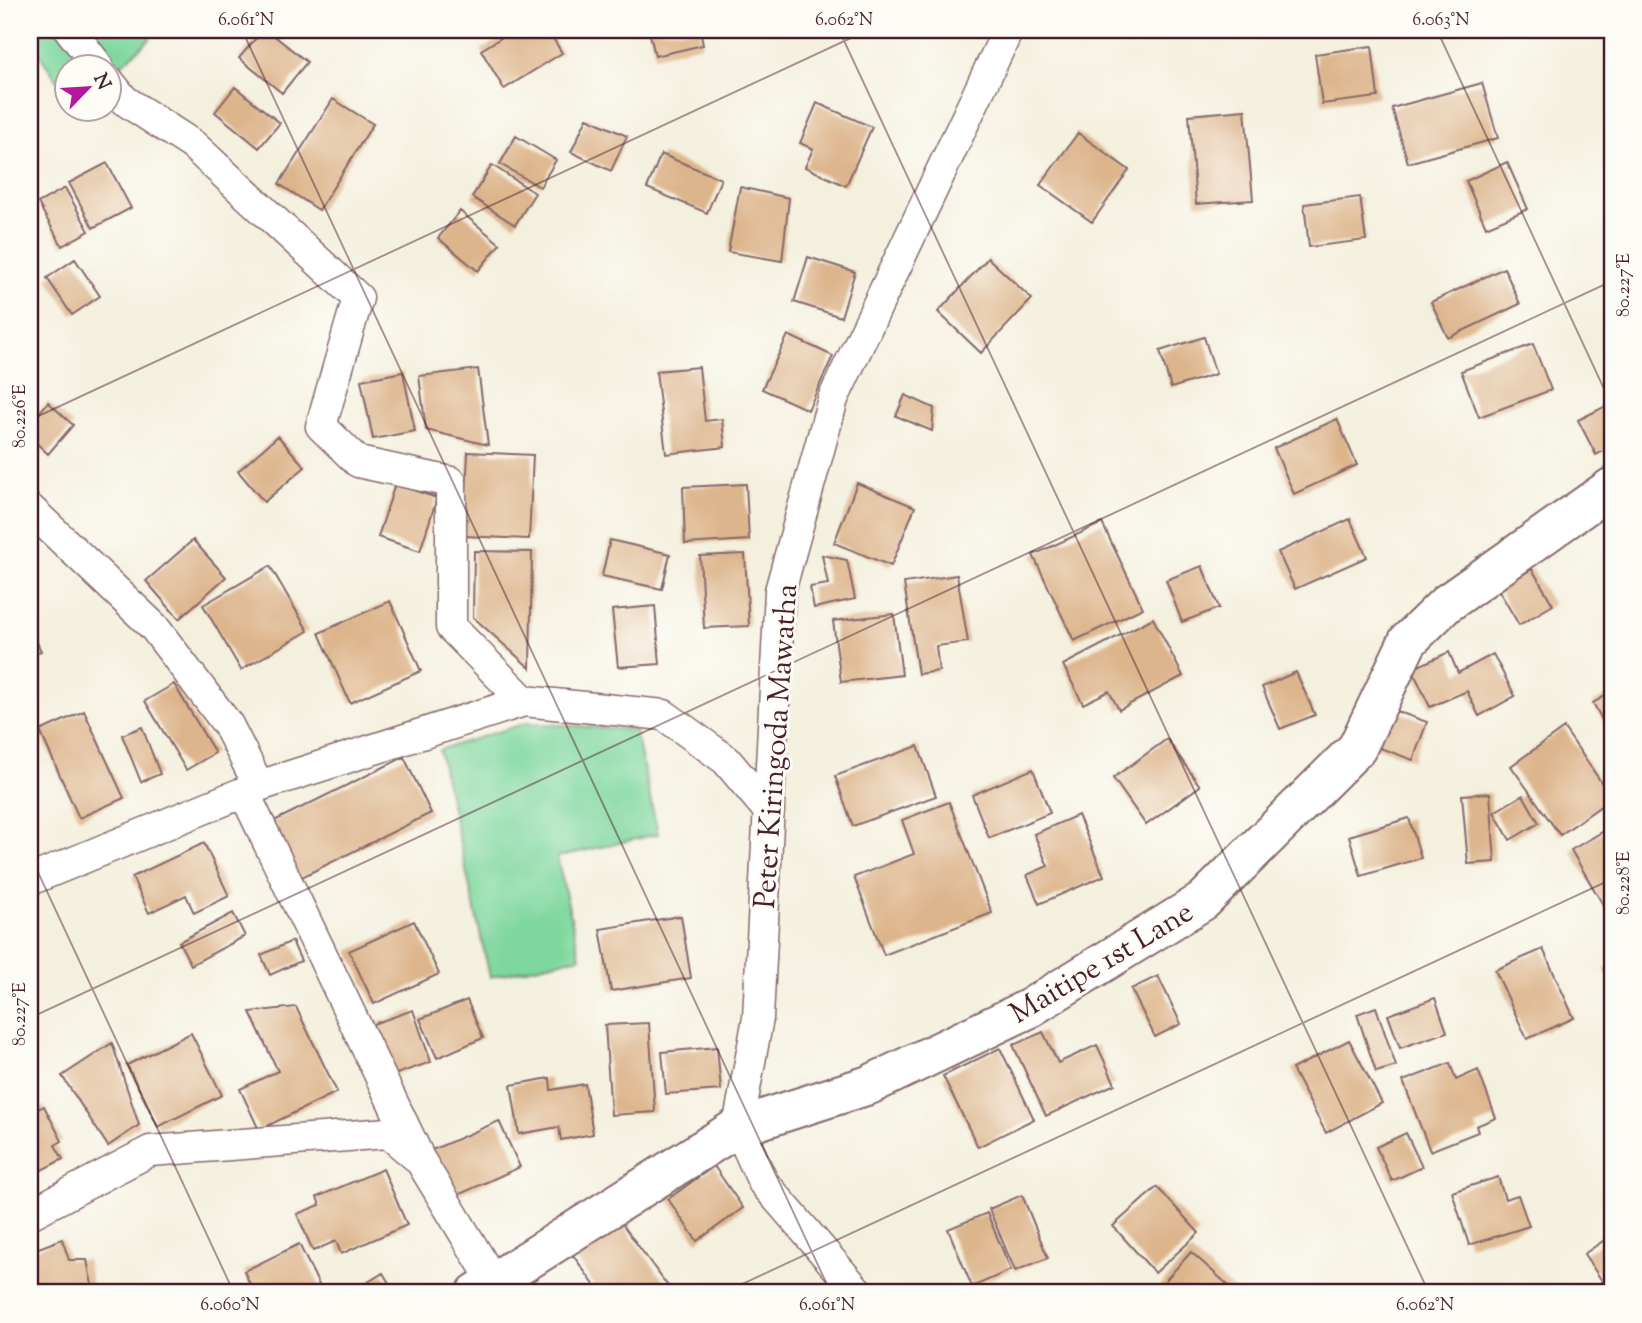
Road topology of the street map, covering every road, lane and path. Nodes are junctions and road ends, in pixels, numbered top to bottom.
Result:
1 (70, 30) edge
2 (1008, 30) edge
3 (87, 52) edge
4 (122, 98) edge
5 (1612, 487) edge
6 (30, 509) edge
7 (524, 701) junction
8 (252, 789) junction
9 (769, 811) junction
10 (30, 880) edge
11 (738, 1127) junction
12 (420, 1160) junction
13 (30, 1214) edge
14 (490, 1289) edge
15 (859, 1293) edge

1 - 3 street
2 - 9 street, Peter Kiringoda Mawatha
4 - 7 street
5 - 11 street, Maitipe 1st Lane
6 - 8 street
7 - 8 street
7 - 9 street
8 - 10 street
8 - 12 street
9 - 11 street, Peter Kiringoda Mawatha
11 - 14 street, Maitipe 1st Lane
11 - 15 street
12 - 13 street
12 - 14 street

